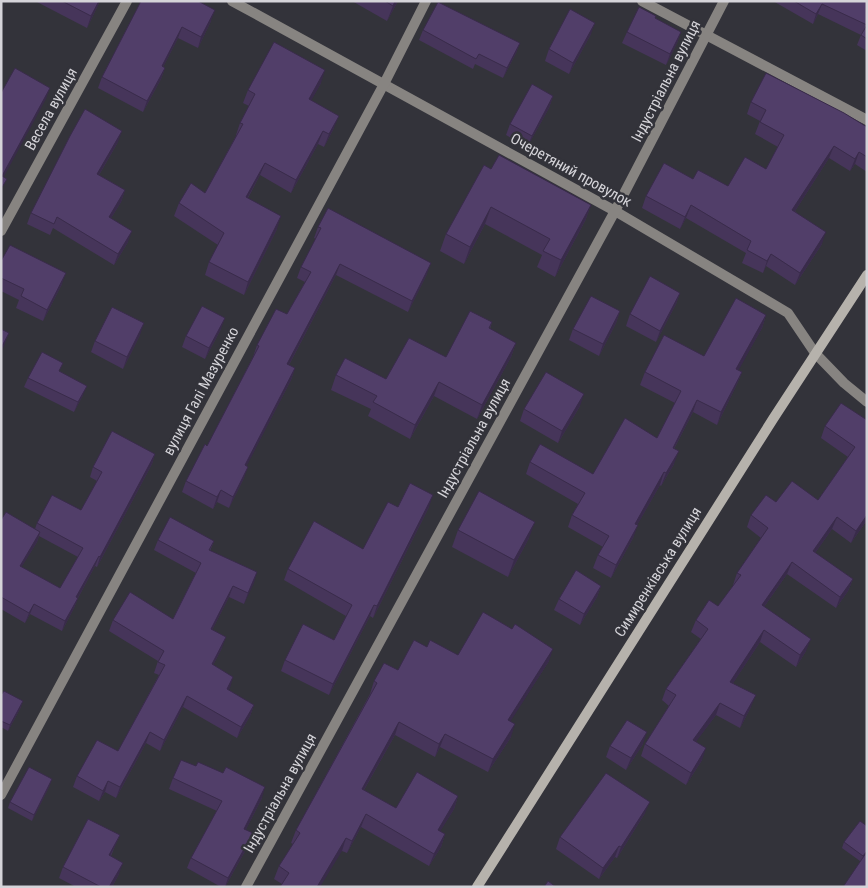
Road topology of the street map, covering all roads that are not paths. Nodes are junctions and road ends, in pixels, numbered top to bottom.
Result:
1 (127, 1) edge
2 (232, 1) edge
3 (426, 1) edge
4 (642, 1) edge
5 (724, 1) edge
6 (706, 34) junction
7 (384, 84) junction
8 (867, 120) edge
9 (615, 212) junction
10 (1, 231) edge
11 (867, 275) edge
12 (815, 353) junction
13 (867, 402) edge
14 (1, 795) edge
15 (246, 887) edge
16 (477, 887) edge

1 - 10 street, Весела вулиця
2 - 7 street, Очеретяний провулок
3 - 7 street, вулиця Галі Мазуренко
4 - 6 street
5 - 6 street, Індустріальна вулиця
6 - 8 street
6 - 9 street, Індустріальна вулиця
7 - 9 street, Очеретяний провулок
7 - 14 street, вулиця Галі Мазуренко
9 - 12 street, Очеретяний провулок
9 - 15 street, Індустріальна вулиця
11 - 12 main road, Симиренківська вулиця
12 - 13 street, Очеретяний провулок
12 - 16 main road, Симиренківська вулиця

